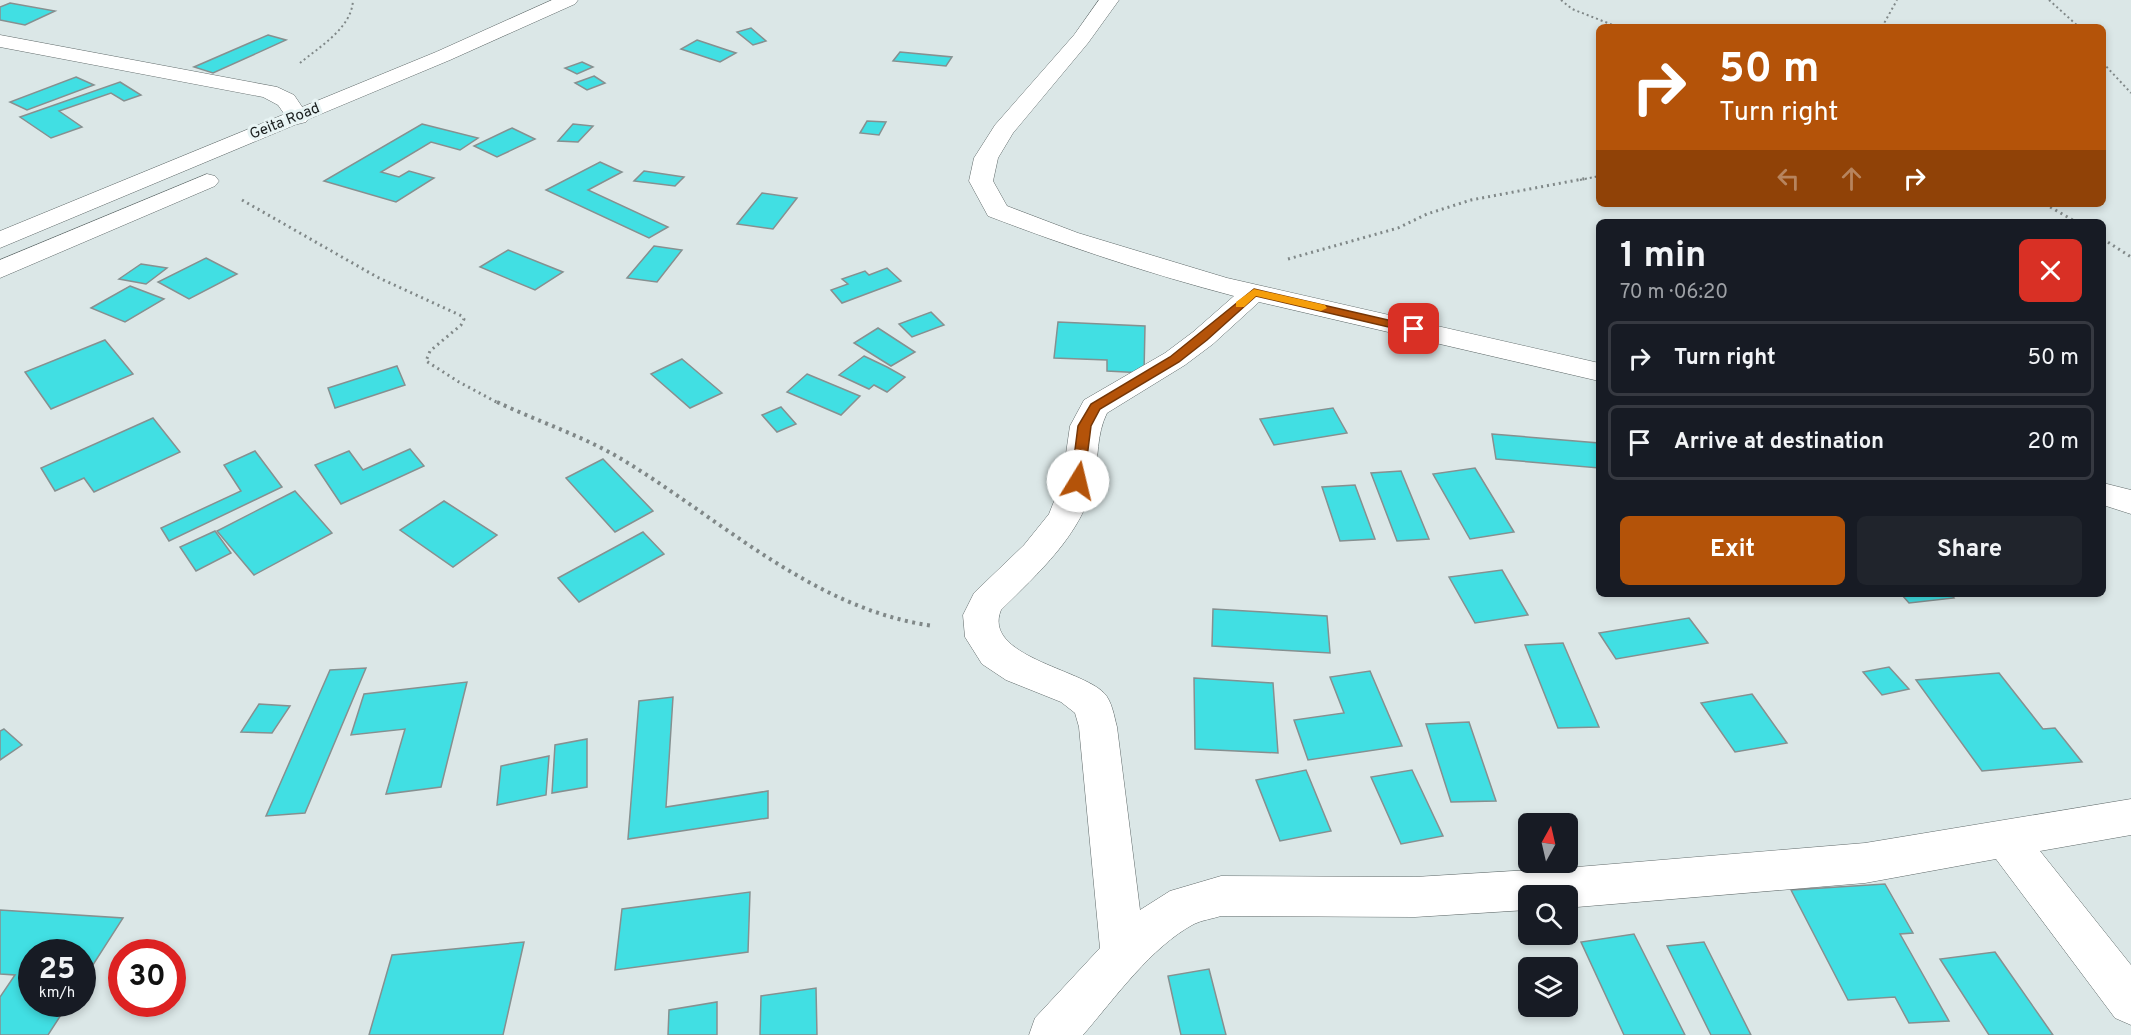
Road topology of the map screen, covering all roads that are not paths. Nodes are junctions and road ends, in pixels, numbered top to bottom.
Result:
1 (568, 0) edge
2 (1109, 0) edge
3 (0, 41) edge
4 (298, 117) junction
5 (207, 181) road end
6 (0, 240) edge
7 (0, 270) edge
8 (1254, 292) junction
9 (1596, 371) edge
10 (2106, 495) edge
11 (2131, 502) edge
12 (2131, 817) edge
13 (2005, 839) junction
14 (1123, 955) junction
15 (2131, 1002) edge
16 (1052, 1035) edge

1 - 4 main road, Geita Road
2 - 8 main road
3 - 4 main road
4 - 6 main road, Geita Road
5 - 7 main road
8 - 9 main road
8 - 14 main road
10 - 11 main road
12 - 13 main road
13 - 14 main road
13 - 15 main road
14 - 16 main road

